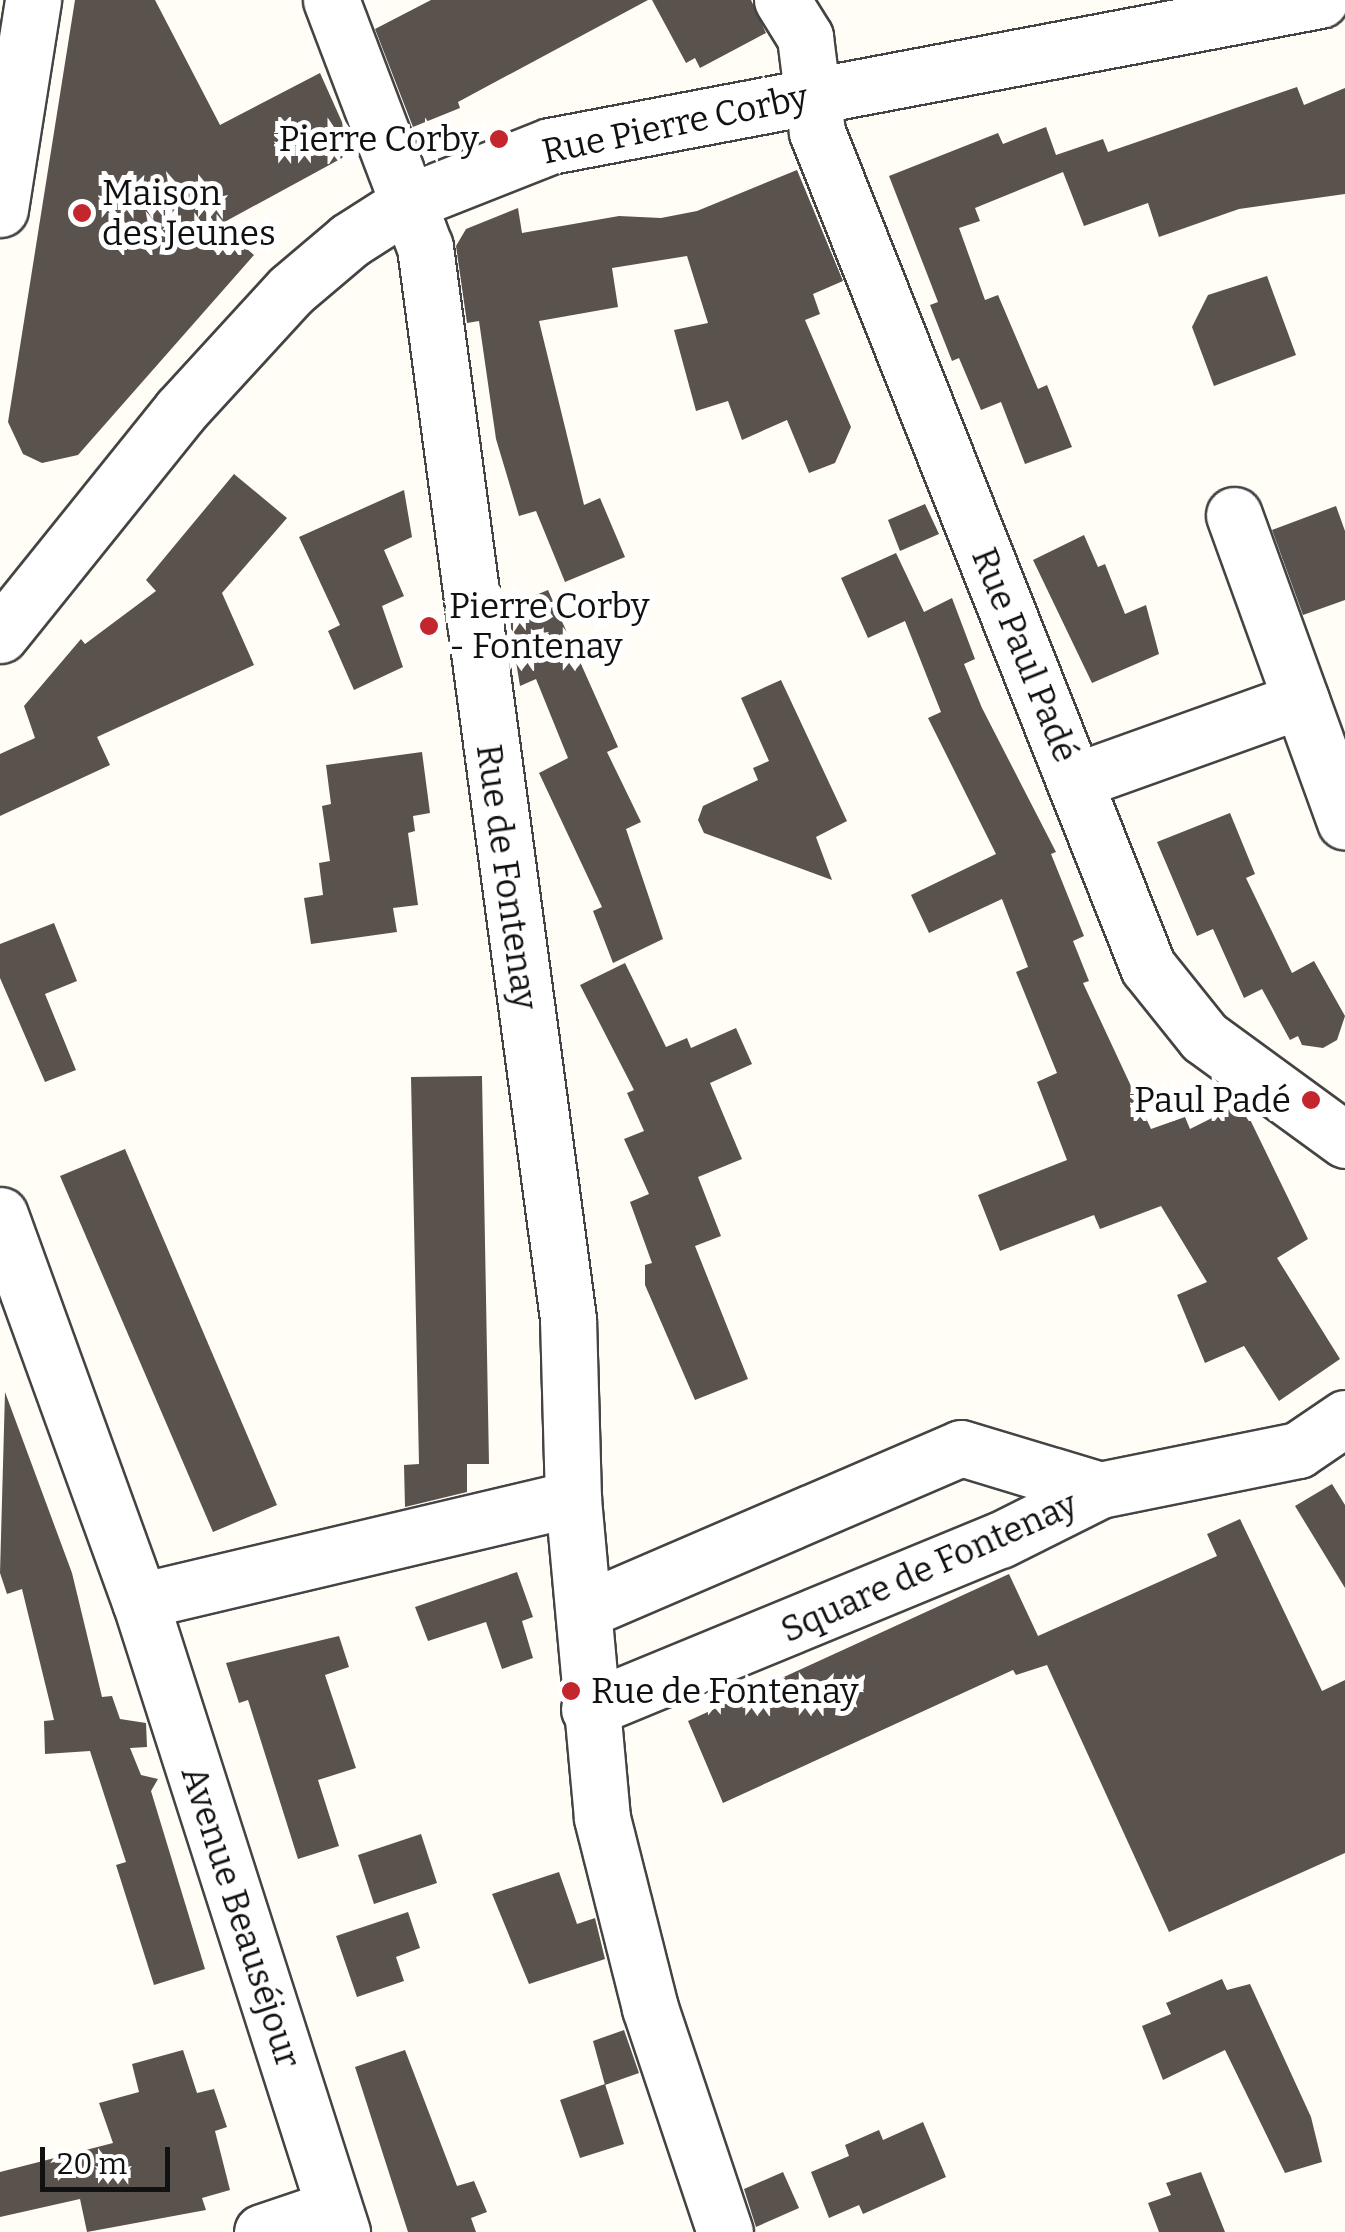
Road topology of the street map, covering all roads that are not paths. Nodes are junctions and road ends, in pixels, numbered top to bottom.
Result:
1 (33, 0) edge
2 (331, 0) edge
3 (782, 0) edge
4 (1320, 0) edge
5 (10, 83) edge
6 (814, 94) junction
7 (412, 201) junction
8 (0, 209) edge
9 (1234, 515) dead end
10 (61, 554) junction
11 (0, 576) edge
12 (0, 635) edge
13 (1301, 700) junction
14 (1075, 781) junction
15 (1345, 822) edge
16 (1345, 1140) edge
17 (0, 1215) edge
18 (1345, 1418) edge
19 (1100, 1490) junction
20 (573, 1499) junction
21 (140, 1601) junction
22 (585, 1610) junction
23 (589, 1709) junction
24 (338, 2220) edge
25 (262, 2232) edge
26 (725, 2232) edge

1 - 5 street
2 - 7 street, Rue de Fontenay
3 - 6 street, Rue Paul Padé
4 - 6 street, Rue Pierre Corby
5 - 8 street
6 - 7 street, Rue Pierre Corby
6 - 14 street, Rue Paul Padé
7 - 10 street, Rue Pierre Corby
7 - 20 street, Rue de Fontenay
9 - 13 street
10 - 11 street, Rue Pierre Corby
10 - 12 street, Rue Pierre Corby
13 - 14 street
13 - 15 street
14 - 16 street, Rue Paul Padé
17 - 21 street, Avenue Beauséjour
18 - 19 street, Square de Fontenay
19 - 22 street, Square de Fontenay
19 - 23 street, Square de Fontenay
20 - 21 street
20 - 22 street, Rue de Fontenay
21 - 24 street, Avenue Beauséjour
22 - 23 street, Rue de Fontenay
23 - 26 street, Rue de Fontenay
24 - 25 street

